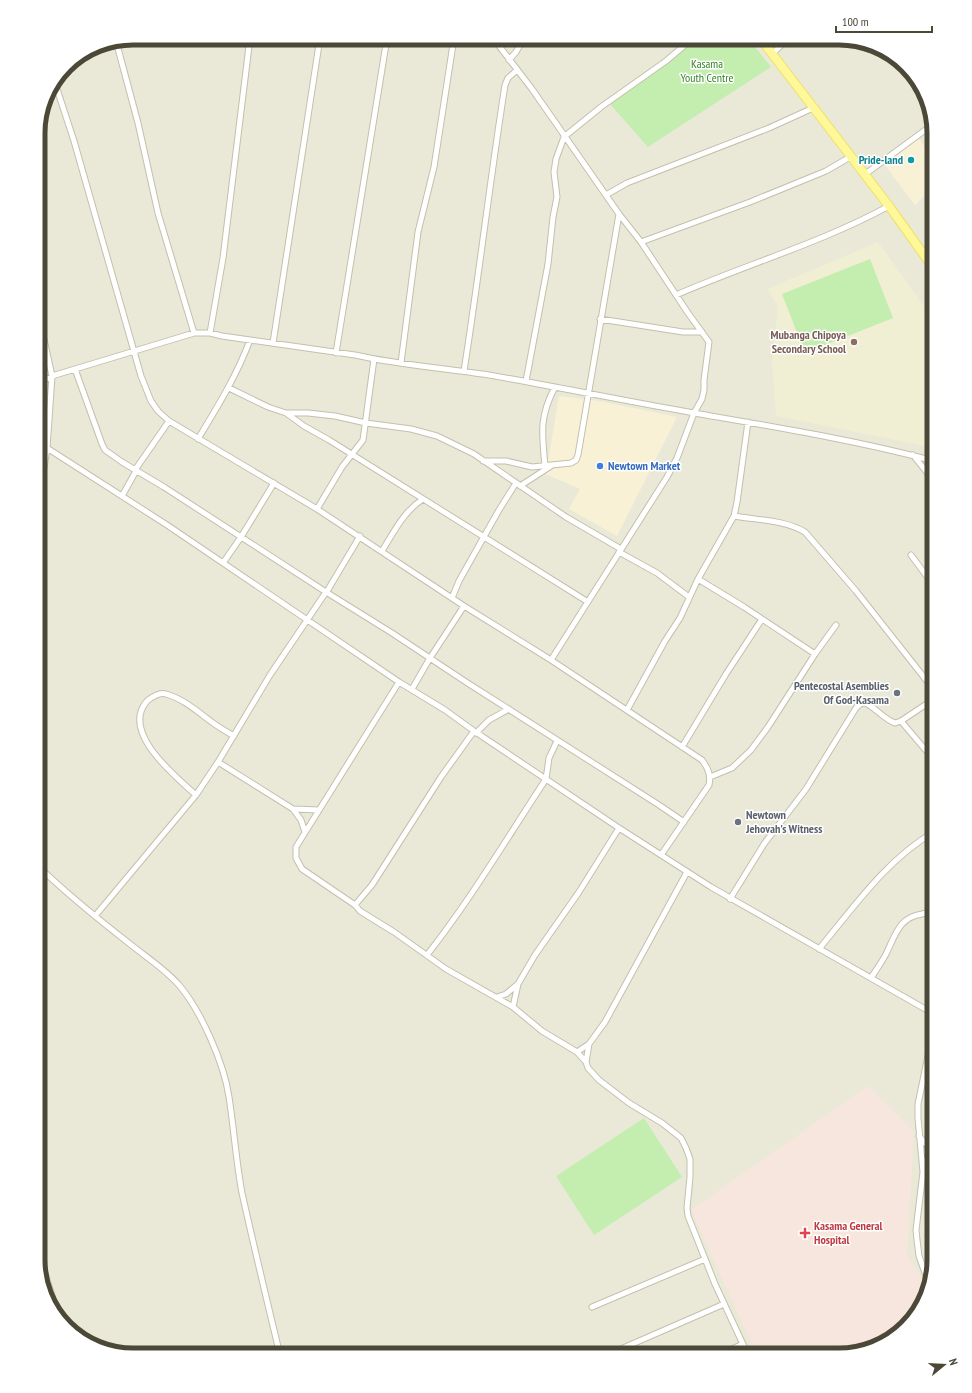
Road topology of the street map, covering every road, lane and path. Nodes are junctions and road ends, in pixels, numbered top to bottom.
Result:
1 (249, 45) edge
2 (319, 45) edge
3 (386, 45) edge
4 (453, 45) edge
5 (498, 45) edge
6 (520, 45) edge
7 (685, 45) edge
8 (765, 45) edge
9 (782, 45) edge
10 (118, 47) edge
11 (772, 54) junction
12 (509, 60) junction
13 (516, 70) junction
14 (56, 90) edge
15 (812, 108) junction
16 (927, 129) edge
17 (564, 137) junction
18 (850, 157) junction
19 (864, 175) junction
20 (606, 195) junction
21 (889, 206) junction
22 (620, 214) junction
23 (641, 242) junction
24 (927, 259) edge
25 (676, 295) junction
26 (600, 319) junction
27 (702, 332) junction
28 (194, 333) junction
29 (210, 333) junction
30 (250, 340) junction
31 (273, 343) junction
32 (45, 344) edge
33 (134, 351) junction
34 (336, 352) junction
35 (374, 359) junction
36 (45, 360) edge
37 (49, 363) junction
38 (401, 363) junction
39 (75, 369) junction
40 (464, 371) junction
41 (52, 377) junction
42 (45, 378) edge
43 (526, 381) junction
44 (554, 387) junction
45 (229, 388) junction
46 (589, 393) junction
47 (694, 412) junction
48 (286, 413) junction
49 (168, 421) junction
50 (748, 422) junction
51 (366, 423) junction
52 (198, 439) junction
53 (47, 448) junction
54 (351, 455) junction
55 (913, 455) junction
56 (927, 459) edge
57 (483, 460) junction
58 (45, 465) edge
59 (552, 465) junction
60 (545, 466) junction
61 (136, 470) junction
62 (927, 472) edge
63 (274, 483) junction
64 (518, 485) junction
65 (122, 496) junction
66 (423, 499) junction
67 (317, 509) junction
68 (734, 516) junction
69 (360, 536) junction
70 (241, 537) junction
71 (485, 537) junction
72 (382, 551) junction
73 (620, 551) junction
74 (911, 555) dead end
75 (223, 563) junction
76 (927, 577) edge
77 (698, 579) junction
78 (326, 593) junction
79 (690, 597) junction
80 (452, 598) junction
81 (588, 602) junction
82 (464, 606) junction
83 (762, 619) junction
84 (307, 620) junction
85 (836, 625) dead end
86 (814, 654) junction
87 (430, 658) junction
88 (551, 660) junction
89 (927, 681) edge
90 (399, 682) junction
91 (412, 689) junction
92 (927, 704) edge
93 (509, 710) junction
94 (627, 710) junction
95 (901, 721) junction
96 (475, 732) junction
97 (234, 736) junction
98 (557, 741) junction
99 (682, 747) junction
100 (927, 752) edge
101 (218, 762) junction
102 (710, 777) junction
103 (546, 779) junction
104 (196, 795) junction
105 (293, 809) junction
106 (319, 810) junction
107 (684, 822) junction
108 (619, 828) junction
109 (305, 832) junction
110 (927, 836) edge
111 (661, 855) junction
112 (45, 872) edge
113 (687, 872) junction
114 (730, 899) junction
115 (355, 905) junction
116 (927, 913) edge
117 (95, 916) junction
118 (819, 949) junction
119 (427, 954) junction
120 (871, 978) junction
121 (518, 984) junction
122 (497, 998) junction
123 (513, 1007) junction
124 (927, 1010) edge
125 (589, 1044) junction
126 (578, 1052) junction
127 (927, 1060) edge
128 (586, 1062) junction
129 (919, 1136) junction
130 (927, 1145) edge
131 (927, 1161) edge
132 (922, 1172) junction
133 (705, 1259) junction
134 (925, 1274) edge
135 (724, 1304) junction
136 (592, 1308) dead end
137 (743, 1344) junction
138 (278, 1348) edge
139 (623, 1348) edge
140 (734, 1348) edge
141 (745, 1348) edge

1 - 29 street
2 - 31 street
3 - 34 street
4 - 38 street
5 - 12 street
6 - 12 street
7 - 17 street
8 - 11 main road
9 - 11 street
10 - 28 street
11 - 15 main road
12 - 13 street
13 - 17 street
13 - 40 street
14 - 33 street
15 - 18 main road
15 - 20 street
16 - 19 street
17 - 20 street
17 - 43 street
18 - 19 main road
18 - 23 street
19 - 21 main road
20 - 22 street
21 - 24 main road
21 - 25 street
22 - 23 street
22 - 26 street
23 - 25 street
25 - 27 street
26 - 27 street
26 - 46 street
27 - 47 street
28 - 29 street
28 - 33 street
29 - 30 street
30 - 31 street
30 - 45 street
31 - 34 street
32 - 37 street
33 - 39 street
33 - 49 street
34 - 35 street
35 - 38 street
35 - 51 street
36 - 37 street
37 - 41 street
38 - 40 street
39 - 41 street
39 - 61 street
40 - 43 street
41 - 42 street
41 - 53 street
43 - 44 street
44 - 46 street
44 - 60 street
45 - 48 street
45 - 52 street
46 - 47 street
46 - 59 street
47 - 50 street
47 - 73 street
48 - 51 street
48 - 54 street
49 - 52 street
49 - 61 street
50 - 55 street
50 - 68 street
51 - 54 street
51 - 57 street
52 - 63 street
53 - 58 street
53 - 65 street
54 - 66 street
54 - 67 street
55 - 56 street
55 - 62 street
57 - 60 street
57 - 64 street
59 - 60 street
59 - 64 street
61 - 65 street
61 - 70 street
63 - 67 street
63 - 70 street
64 - 71 street
64 - 73 street
65 - 75 street
66 - 71 street
66 - 72 street
67 - 69 street
68 - 77 street
68 - 89 street
69 - 72 street
69 - 78 street
70 - 75 street
70 - 78 street
71 - 80 street
71 - 81 street
72 - 80 street
73 - 79 street
73 - 81 street
74 - 76 street
75 - 84 street
77 - 79 street
77 - 83 street
78 - 84 street
78 - 87 street
79 - 94 street
80 - 82 street
81 - 88 street
82 - 87 street
82 - 88 street
83 - 86 street
83 - 99 street
84 - 90 street
84 - 97 street
85 - 86 street
86 - 102 street
87 - 91 street
87 - 93 street
88 - 94 street
90 - 91 street
90 - 106 street
91 - 96 street
92 - 95 street
93 - 96 street
93 - 98 street
94 - 99 street
95 - 100 street
95 - 114 street
96 - 103 street
96 - 115 street
97 - 101 street
97 - 104 street
98 - 103 street
98 - 107 street
99 - 102 street
101 - 104 street
101 - 105 street
102 - 107 street
103 - 108 street
103 - 119 street
104 - 117 street
105 - 106 street
105 - 109 street
106 - 109 street
107 - 111 street
108 - 111 street
108 - 121 street
109 - 115 street
110 - 118 street
111 - 113 street
112 - 117 street
113 - 114 street
113 - 125 street
114 - 118 street
115 - 119 street
116 - 120 street
117 - 138 street
118 - 120 street
119 - 122 street
120 - 124 street
121 - 122 street
121 - 123 street
122 - 123 street
123 - 126 street
125 - 126 street
125 - 128 street
126 - 128 street
127 - 129 street
128 - 133 street
129 - 130 street
129 - 132 street
131 - 132 street
132 - 134 street
133 - 135 street
133 - 136 street
135 - 137 street
135 - 139 street
137 - 140 street
137 - 141 street

